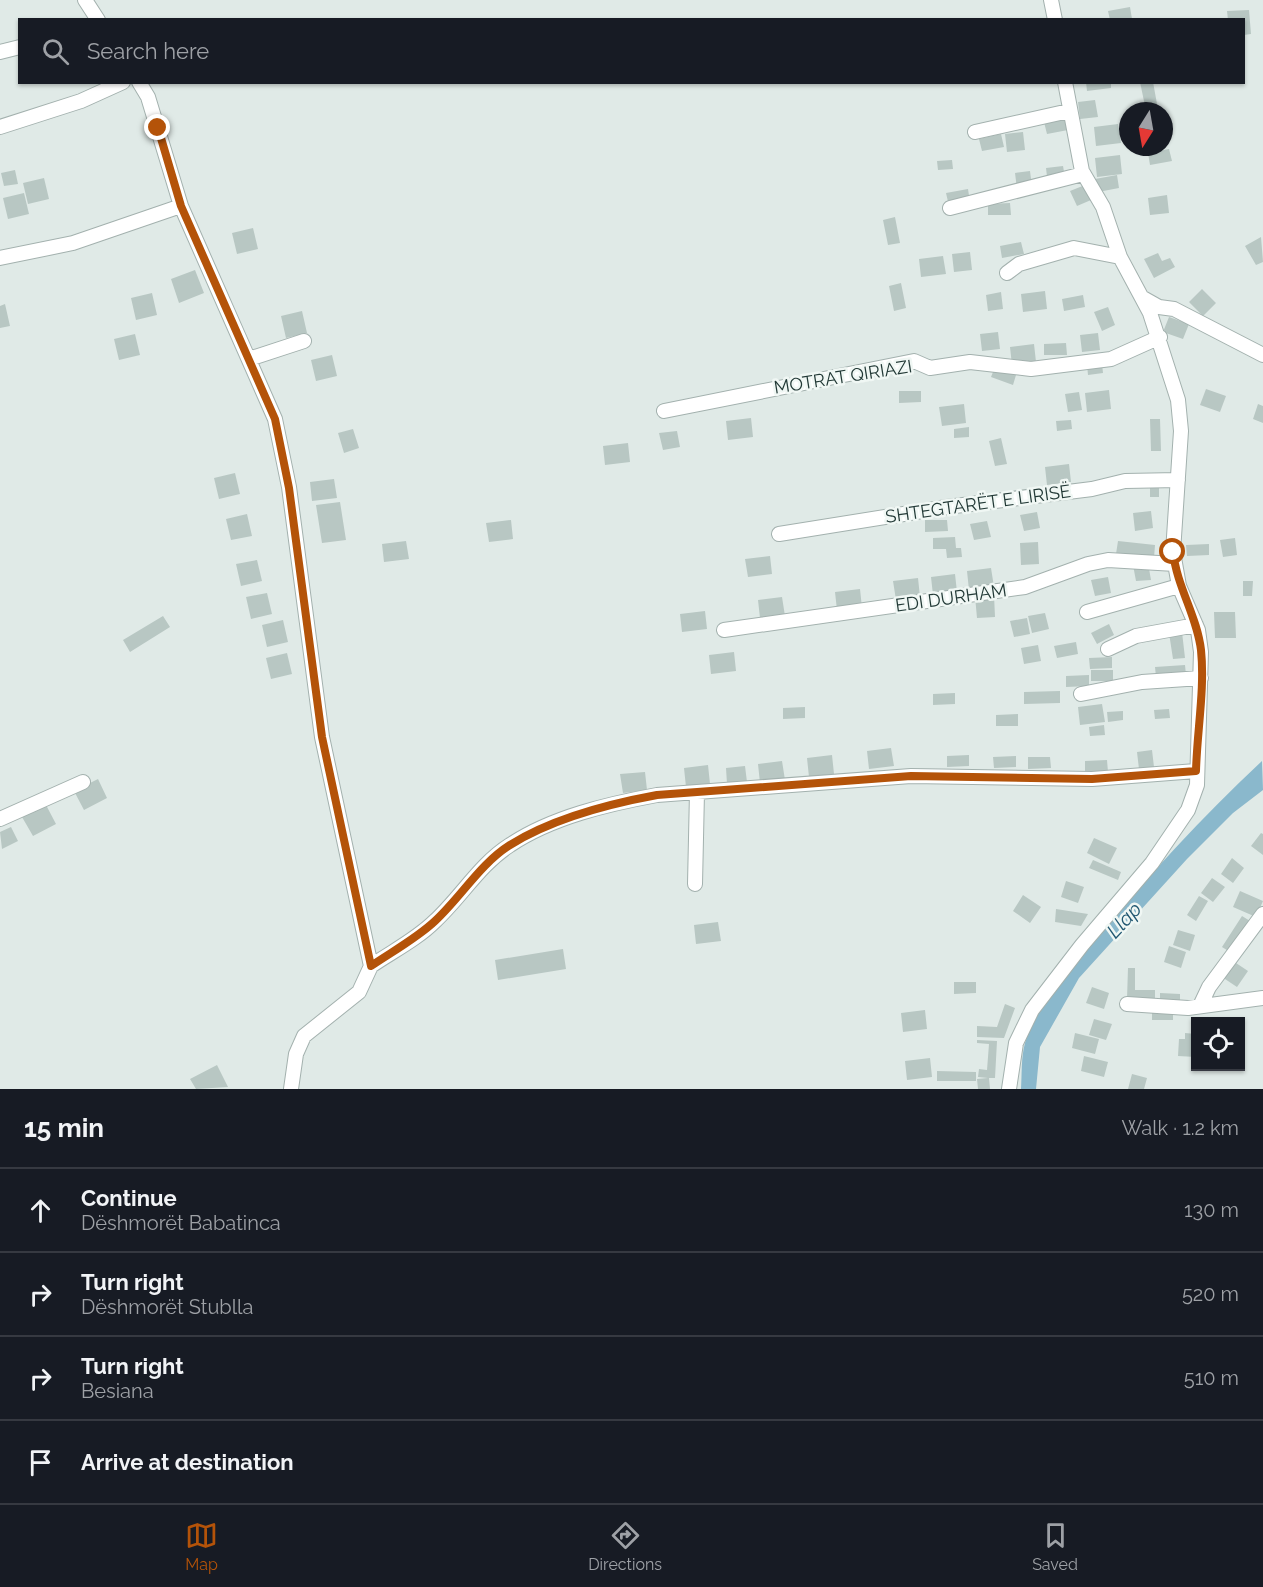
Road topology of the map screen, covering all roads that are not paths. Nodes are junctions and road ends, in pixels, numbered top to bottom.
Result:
1 (85, 0) edge
2 (1051, 0) edge
3 (97, 18) edge
4 (1054, 18) edge
5 (18, 47) edge
6 (0, 52) edge
7 (118, 84) edge
8 (140, 84) edge
9 (1065, 84) edge
10 (1069, 111) junction
11 (0, 127) edge
12 (975, 132) dead end
13 (1083, 174) junction
14 (181, 206) junction
15 (950, 208) dead end
16 (1120, 257) junction
17 (0, 258) edge
18 (1007, 273) dead end
19 (1143, 298) junction
20 (1160, 337) junction
21 (304, 341) dead end
22 (1263, 355) edge
23 (249, 359) junction
24 (664, 411) dead end
25 (1178, 480) junction
26 (779, 534) dead end
27 (1175, 564) junction
28 (1179, 586) junction
29 (1088, 612) dead end
30 (1196, 625) junction
31 (724, 630) dead end
32 (1108, 649) dead end
33 (1201, 678) junction
34 (1081, 694) dead end
35 (1196, 771) junction
36 (83, 782) dead end
37 (697, 792) junction
38 (0, 819) edge
39 (695, 884) dead end
40 (1263, 914) edge
41 (371, 966) junction
42 (1263, 998) edge
43 (1127, 1004) dead end
44 (1200, 1006) junction
45 (291, 1089) edge
46 (1009, 1089) edge

1 - 3 street
2 - 4 street
5 - 6 street
7 - 11 street
8 - 14 street
9 - 10 street
10 - 12 street
10 - 13 street
13 - 15 street
13 - 16 street
14 - 17 street
14 - 23 street
16 - 18 street
16 - 19 street
19 - 20 street
19 - 22 street
20 - 24 street, MOTRAT QIRIAZI
20 - 25 street
21 - 23 street
23 - 41 street
25 - 26 street, SHTEGTARËT E LIRISË
25 - 27 street
27 - 28 street
27 - 31 street, EDI DURHAM
28 - 29 street
28 - 30 street
30 - 32 street
30 - 33 street
33 - 34 street
33 - 35 street
35 - 37 street
35 - 46 street
36 - 38 street
37 - 39 street
37 - 41 street
40 - 44 street
41 - 45 street
42 - 44 street
43 - 44 street

